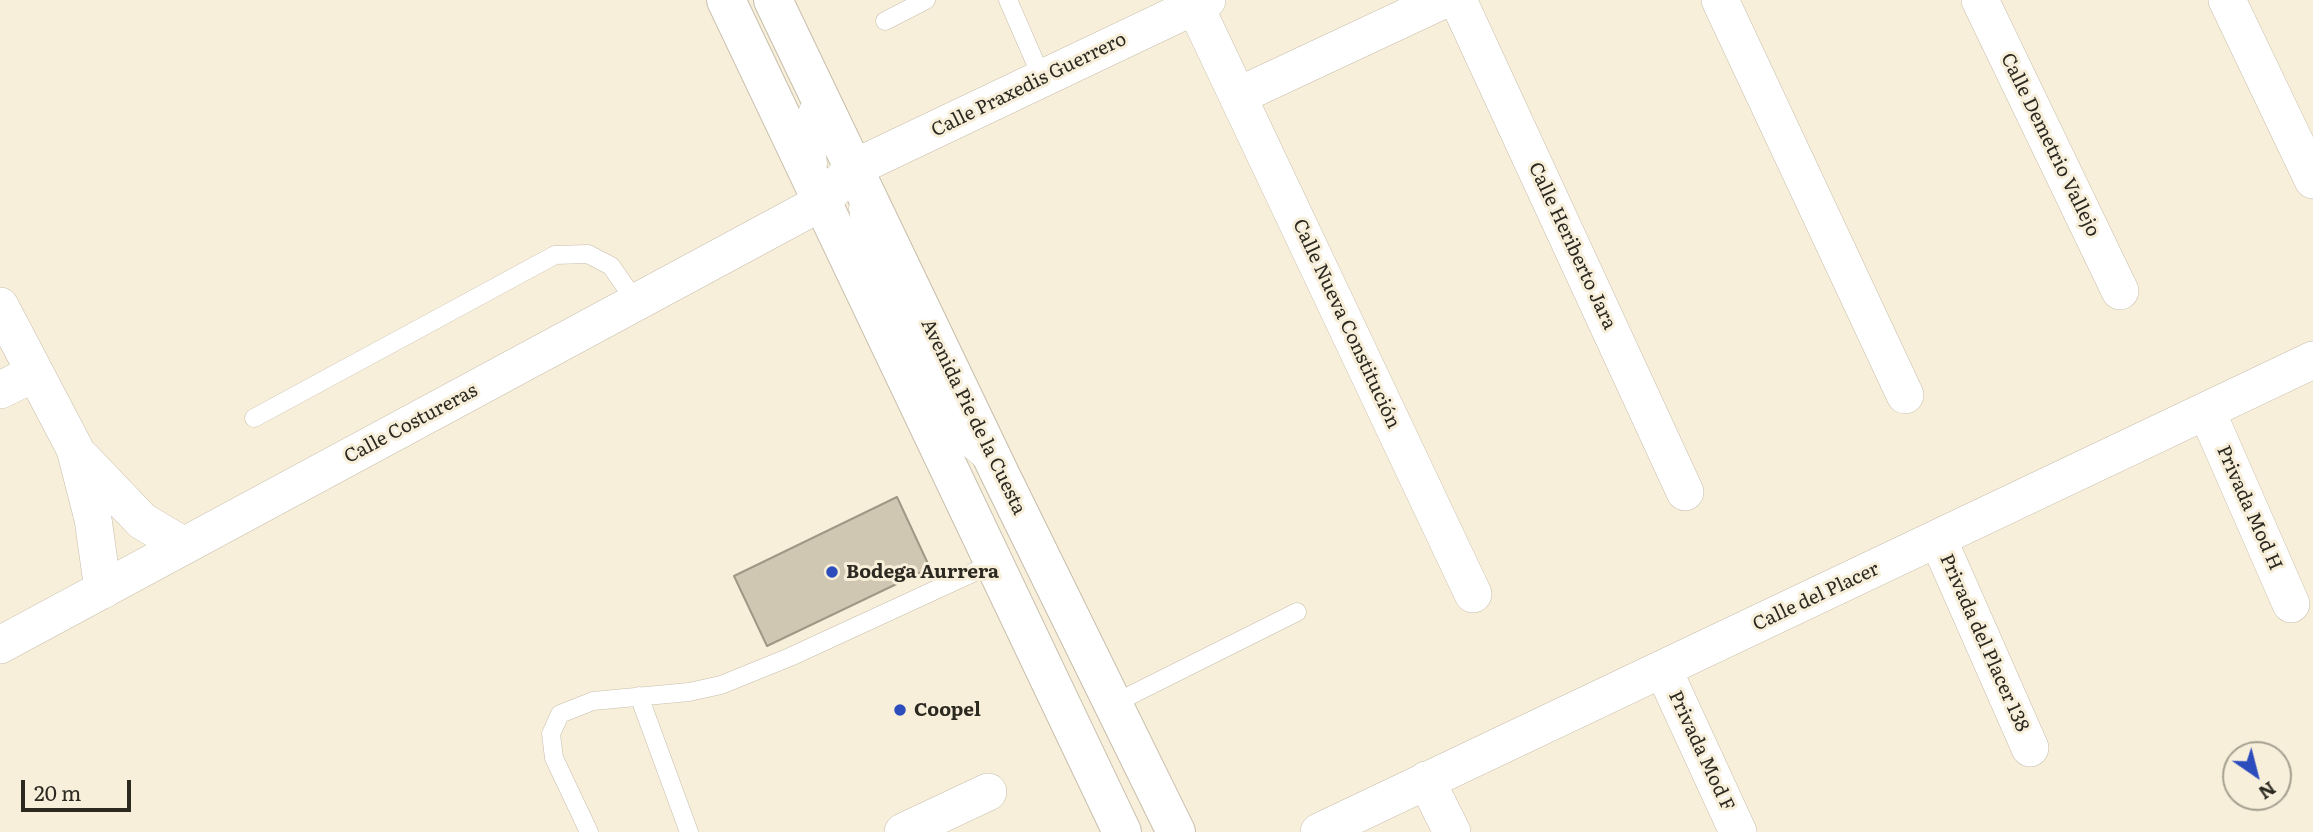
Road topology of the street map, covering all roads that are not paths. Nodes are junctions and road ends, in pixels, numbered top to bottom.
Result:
1 (726, 0) edge
2 (753, 0) edge
3 (773, 0) edge
4 (926, 0) edge
5 (1008, 0) edge
6 (1443, 0) edge
7 (1458, 0) edge
8 (1720, 0) edge
9 (1980, 0) edge
10 (2227, 0) edge
11 (1202, 2) edge
12 (885, 20) dead end
13 (1042, 78) junction
14 (1238, 96) junction
15 (852, 169) junction
16 (2313, 180) edge
17 (822, 202) junction
18 (2120, 291) dead end
19 (636, 302) junction
20 (0, 306) edge
21 (2313, 360) edge
22 (35, 373) junction
23 (0, 390) edge
24 (1905, 395) dead end
25 (2207, 412) junction
26 (254, 418) dead end
27 (75, 449) junction
28 (1685, 492) dead end
29 (1938, 539) junction
30 (184, 546) junction
31 (994, 562) junction
32 (103, 590) junction
33 (1473, 594) dead end
34 (2291, 604) dead end
35 (1297, 612) dead end
36 (0, 645) edge
37 (1663, 669) junction
38 (639, 696) junction
39 (1113, 704) junction
40 (2029, 748) dead end
41 (1426, 780) junction
42 (988, 792) dead end
43 (589, 832) edge
44 (690, 832) edge
45 (903, 832) edge
46 (1122, 832) edge
47 (1176, 832) edge
48 (1319, 832) edge
49 (1452, 832) edge
50 (1738, 832) edge

1 - 17 main road
2 - 17 lane
3 - 15 main road, Avenida Pie de la Cuesta
4 - 12 lane
5 - 13 lane
6 - 14 street
7 - 28 street, Calle Heriberto Jara
8 - 24 street
9 - 18 street, Calle Demetrio Vallejo
10 - 16 street
11 - 13 street, Calle Praxedis Guerrero
11 - 14 street, Calle Nueva Constitución
13 - 15 street, Calle Praxedis Guerrero
14 - 33 street, Calle Nueva Constitución
15 - 17 street, Calle Costureras
15 - 39 main road, Avenida Pie de la Cuesta
17 - 19 street, Calle Costureras
17 - 31 main road
19 - 26 lane
19 - 30 street, Calle Costureras
20 - 22 street
21 - 25 street, Calle del Placer
22 - 23 street
22 - 27 street
25 - 29 street, Calle del Placer
25 - 34 street, Privada Mod H
27 - 30 street
27 - 32 street
29 - 37 street, Calle del Placer
29 - 40 street, Privada del Placer 138
30 - 32 street, Calle Costureras
31 - 38 lane
31 - 46 main road
32 - 36 street, Calle Costureras
35 - 39 lane
37 - 41 street, Calle del Placer
37 - 50 street, Privada Mod F
38 - 43 lane
38 - 44 lane
39 - 47 main road, Avenida Pie de la Cuesta
41 - 48 street, Calle del Placer
41 - 49 street
42 - 45 street

